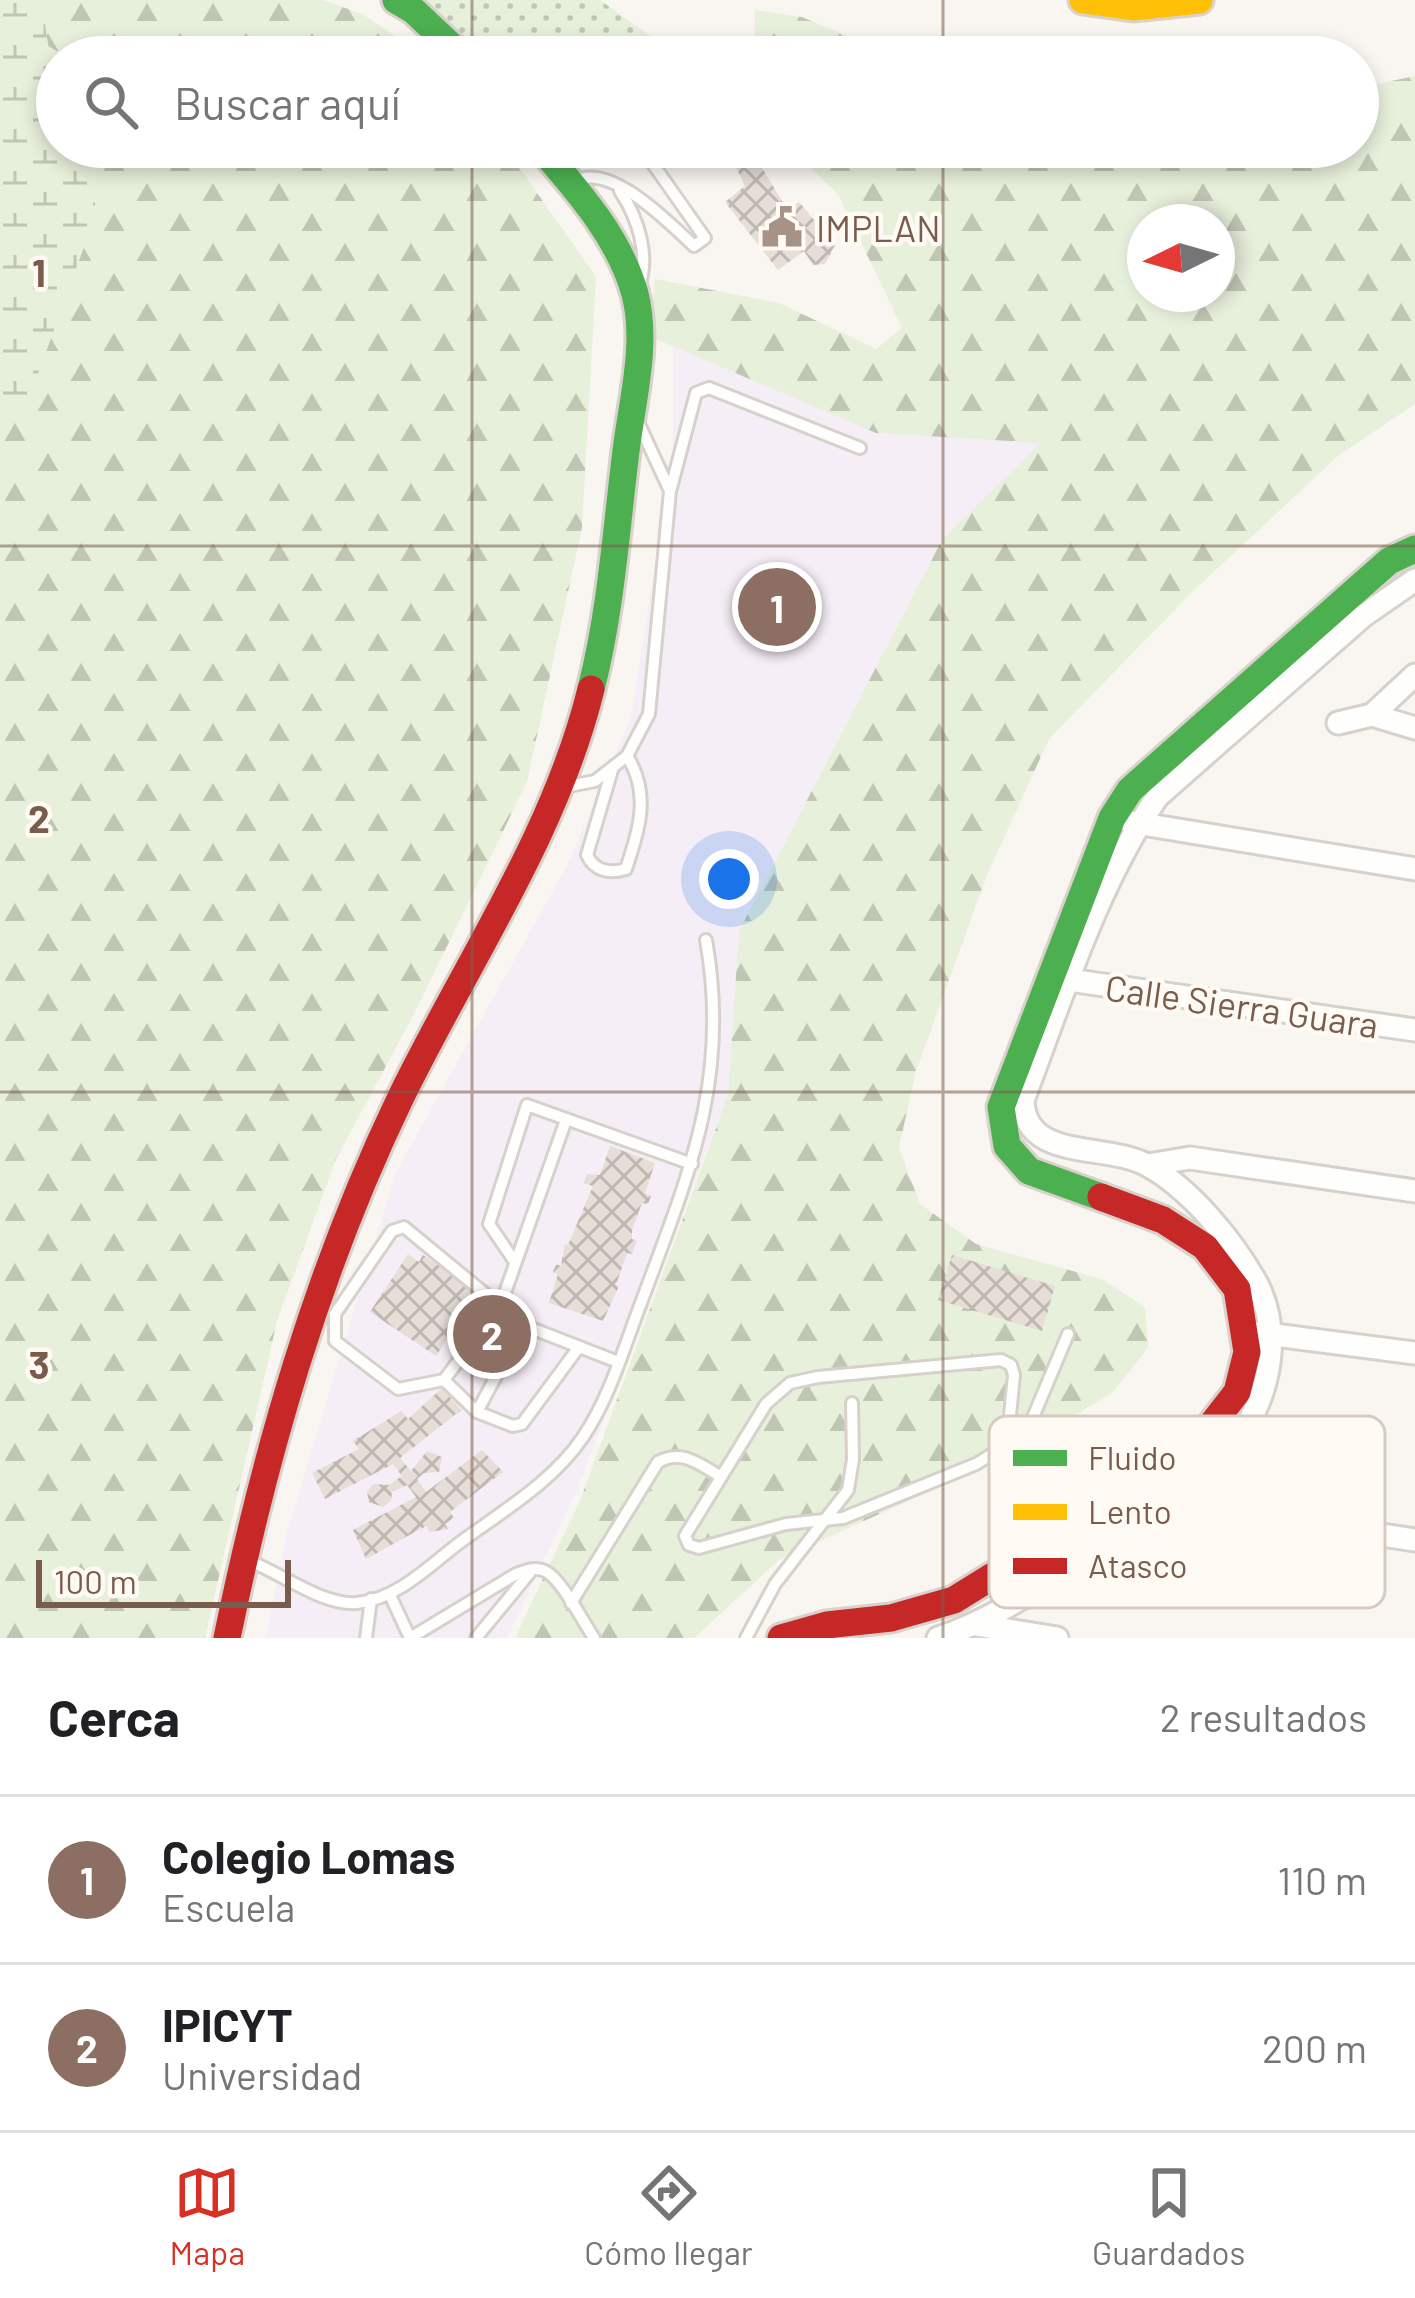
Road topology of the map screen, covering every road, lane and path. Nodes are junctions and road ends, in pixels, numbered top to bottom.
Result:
1 (396, 0) edge
2 (1083, 0) edge
3 (1199, 0) edge
4 (1151, 3) edge
5 (441, 36) edge
6 (558, 168) edge
7 (656, 168) edge
8 (615, 183) junction
9 (572, 184) junction
10 (636, 294) junction
11 (632, 409) junction
12 (860, 448) dead end
13 (670, 491) junction
14 (1405, 569) edge
15 (1415, 675) edge
16 (1372, 715) junction
17 (1338, 723) dead end
18 (1415, 728) edge
19 (627, 756) junction
20 (614, 767) junction
21 (556, 789) junction
22 (1125, 821) junction
23 (1415, 869) edge
24 (706, 940) dead end
25 (1069, 980) junction
26 (1415, 1030) edge
27 (566, 1120) junction
28 (692, 1164) junction
29 (1148, 1166) junction
30 (1415, 1191) edge
31 (515, 1262) junction
32 (501, 1304) junction
33 (523, 1325) junction
34 (1067, 1334) dead end
35 (1260, 1334) junction
36 (579, 1347) junction
37 (1415, 1353) edge
38 (618, 1363) junction
39 (444, 1380) junction
40 (852, 1402) dead end
41 (476, 1412) junction
42 (1010, 1416) edge
43 (1033, 1416) edge
44 (1218, 1416) edge
45 (1253, 1416) edge
46 (989, 1456) edge
47 (720, 1476) junction
48 (825, 1520) junction
49 (1385, 1535) edge
50 (1415, 1540) edge
51 (244, 1559) junction
52 (533, 1568) junction
53 (989, 1578) edge
54 (390, 1595) junction
55 (371, 1600) junction
56 (954, 1600) junction
57 (571, 1603) junction
58 (1010, 1608) edge
59 (974, 1631) edge
60 (783, 1637) edge
61 (227, 1638) edge
62 (366, 1638) edge
63 (410, 1638) edge
64 (476, 1638) edge
65 (594, 1638) edge
66 (746, 1638) edge
67 (938, 1638) edge
68 (1057, 1638) edge

1 - 5 street
2 - 4 street
3 - 4 street
6 - 9 street
7 - 8 lane
8 - 9 lane
8 - 10 lane
9 - 10 street
10 - 11 street
11 - 13 lane
11 - 21 street
12 - 13 lane
13 - 19 lane
14 - 22 street
15 - 16 street
16 - 17 street
16 - 18 street
19 - 20 lane
19 - 20 lane
20 - 21 lane
21 - 51 street
22 - 23 street
22 - 25 street
22 - 35 street
24 - 28 lane
25 - 26 street, Calle Sierra Guara
25 - 29 street
27 - 28 lane
27 - 31 lane
27 - 31 lane
28 - 38 lane
29 - 30 street
29 - 35 street
31 - 32 lane
32 - 33 lane
32 - 39 lane
32 - 39 lane
33 - 36 lane
33 - 41 lane
34 - 43 lane
35 - 37 street
35 - 44 street
35 - 45 street
36 - 38 lane
36 - 41 lane
38 - 54 lane
39 - 41 lane
40 - 48 lane
42 - 47 lane
46 - 48 lane
47 - 48 lane
47 - 57 lane
48 - 66 lane
49 - 50 street
51 - 55 lane
51 - 61 street
52 - 57 lane
52 - 63 lane
52 - 64 lane
53 - 56 street
54 - 55 lane
54 - 63 lane
55 - 62 lane
56 - 59 street
56 - 60 street
57 - 65 lane
58 - 59 street
59 - 67 street
59 - 68 street

